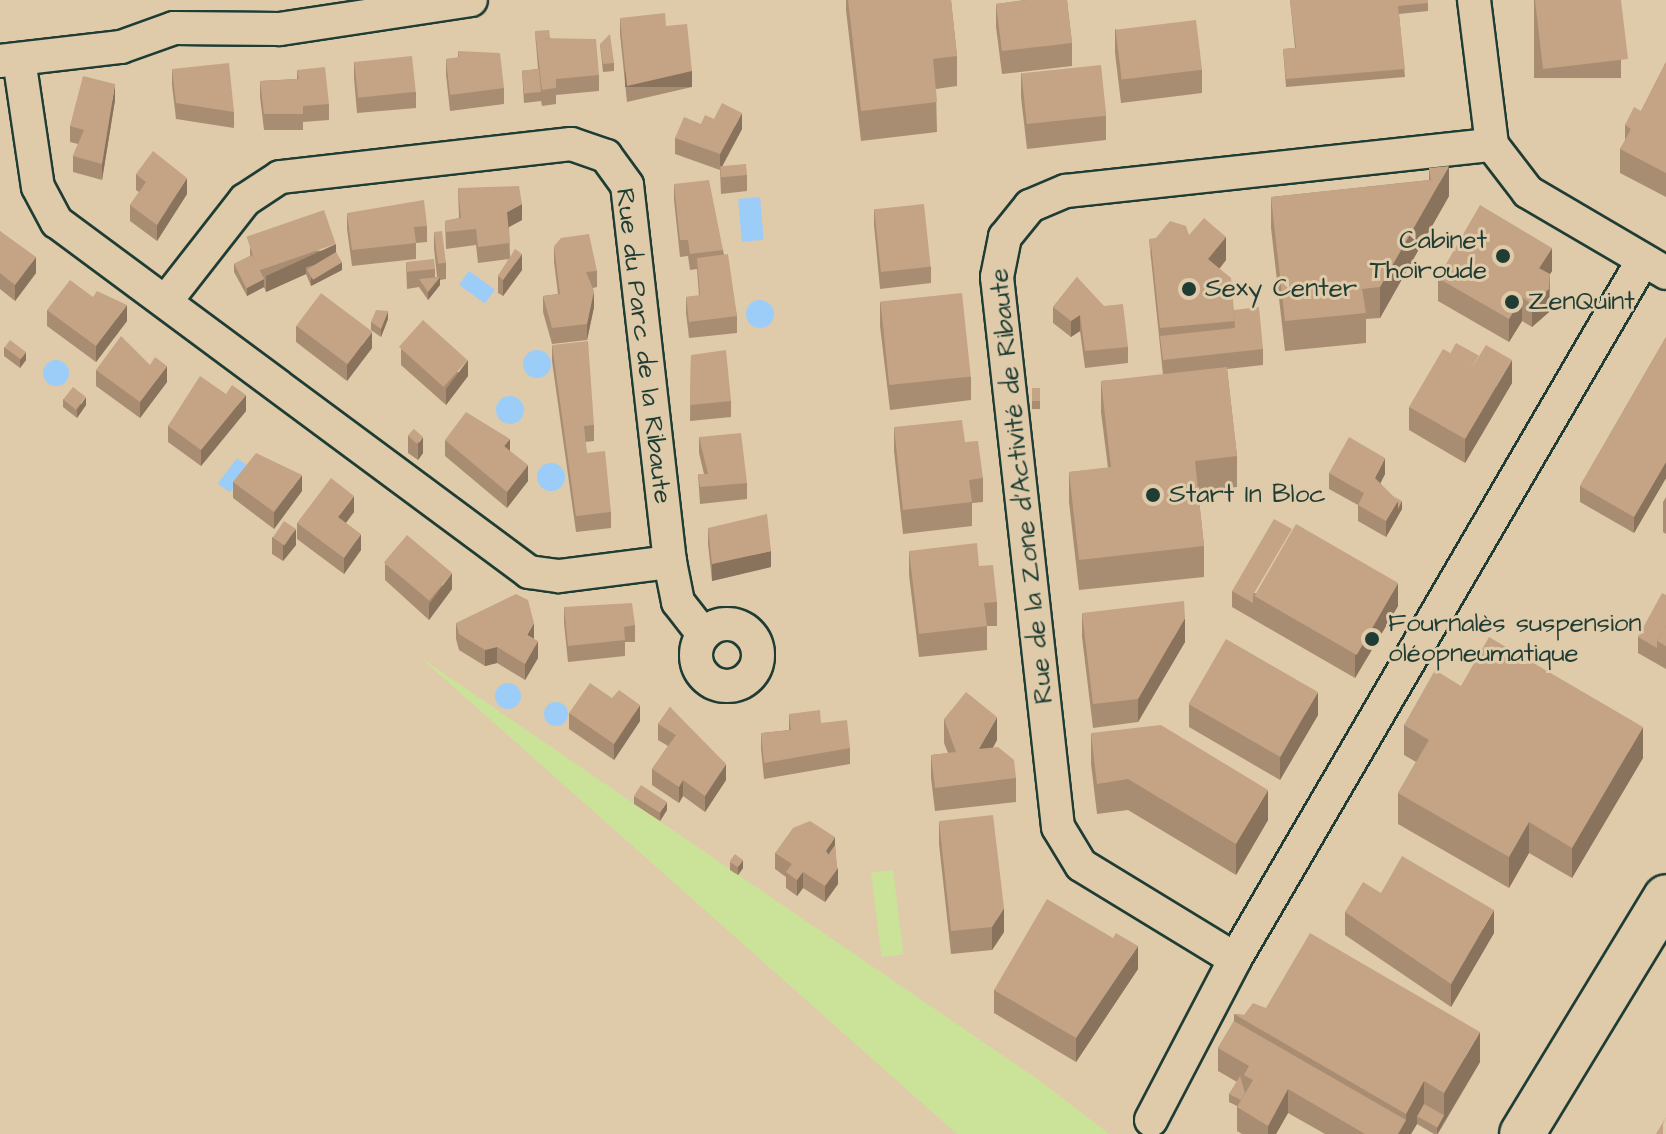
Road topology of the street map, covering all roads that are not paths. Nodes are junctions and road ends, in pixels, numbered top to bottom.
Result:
1 (471, 0) edge
2 (1474, 0) edge
3 (9, 60) edge
4 (1492, 145) junction
5 (1654, 266) edge
6 (166, 301) junction
7 (670, 562) junction
8 (703, 634) dead end
9 (1666, 897) edge
10 (1235, 959) junction
11 (1151, 1120) dead end
12 (1522, 1134) edge

1 - 3 street
2 - 4 street
3 - 6 street
4 - 5 street
4 - 10 street, Rue de la Zone d'Activité de Ribaute
5 - 10 street
6 - 7 street
6 - 7 street, Rue du Parc de la Ribaute
7 - 8 street, Rue du Parc de la Ribaute
9 - 12 main road
10 - 11 street

